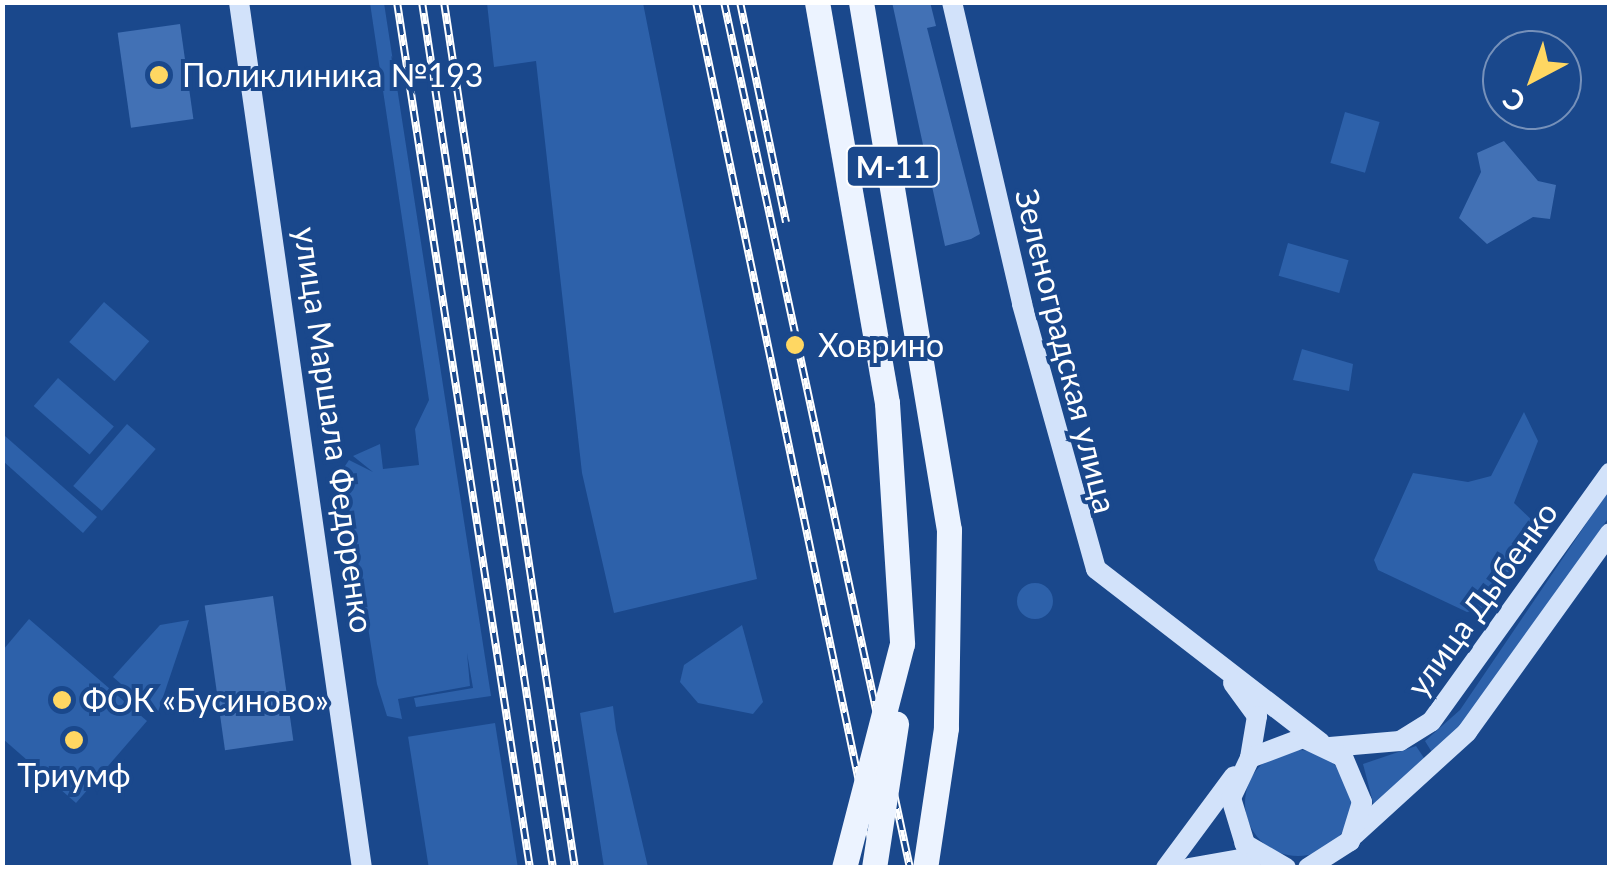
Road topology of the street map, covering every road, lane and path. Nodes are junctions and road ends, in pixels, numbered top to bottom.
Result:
1 (239, 2) edge
2 (818, 2) edge
3 (861, 2) edge
4 (952, 2) edge
5 (1610, 473) edge
6 (1610, 533) edge
7 (902, 644) junction
8 (1210, 661) junction
9 (1326, 745) junction
10 (1246, 762) junction
11 (1352, 838) junction
12 (1269, 863) edge
13 (362, 868) edge
14 (844, 868) edge
15 (874, 868) edge
16 (925, 868) edge
17 (1166, 868) edge
18 (1189, 868) edge
19 (1308, 868) edge
20 (1342, 868) edge

1 - 13 street, улица Маршала Федоренко
2 - 7 main road, М-11
3 - 16 main road, М-11
4 - 8 street, Зеленоградская улица
5 - 9 street, улица Дыбенко
6 - 11 street, улица Дыбенко
7 - 14 main road, bridge
7 - 15 main road, М-11, bridge
8 - 9 street, Зеленоградская улица
8 - 10 street, Зеленоградская улица
9 - 10 street, улица Дыбенко
9 - 11 street, Зеленоградская улица
10 - 12 street, Зеленоградская улица
10 - 17 street
11 - 19 street, улица Дыбенко
11 - 20 street, Зеленоградская улица
12 - 18 street

